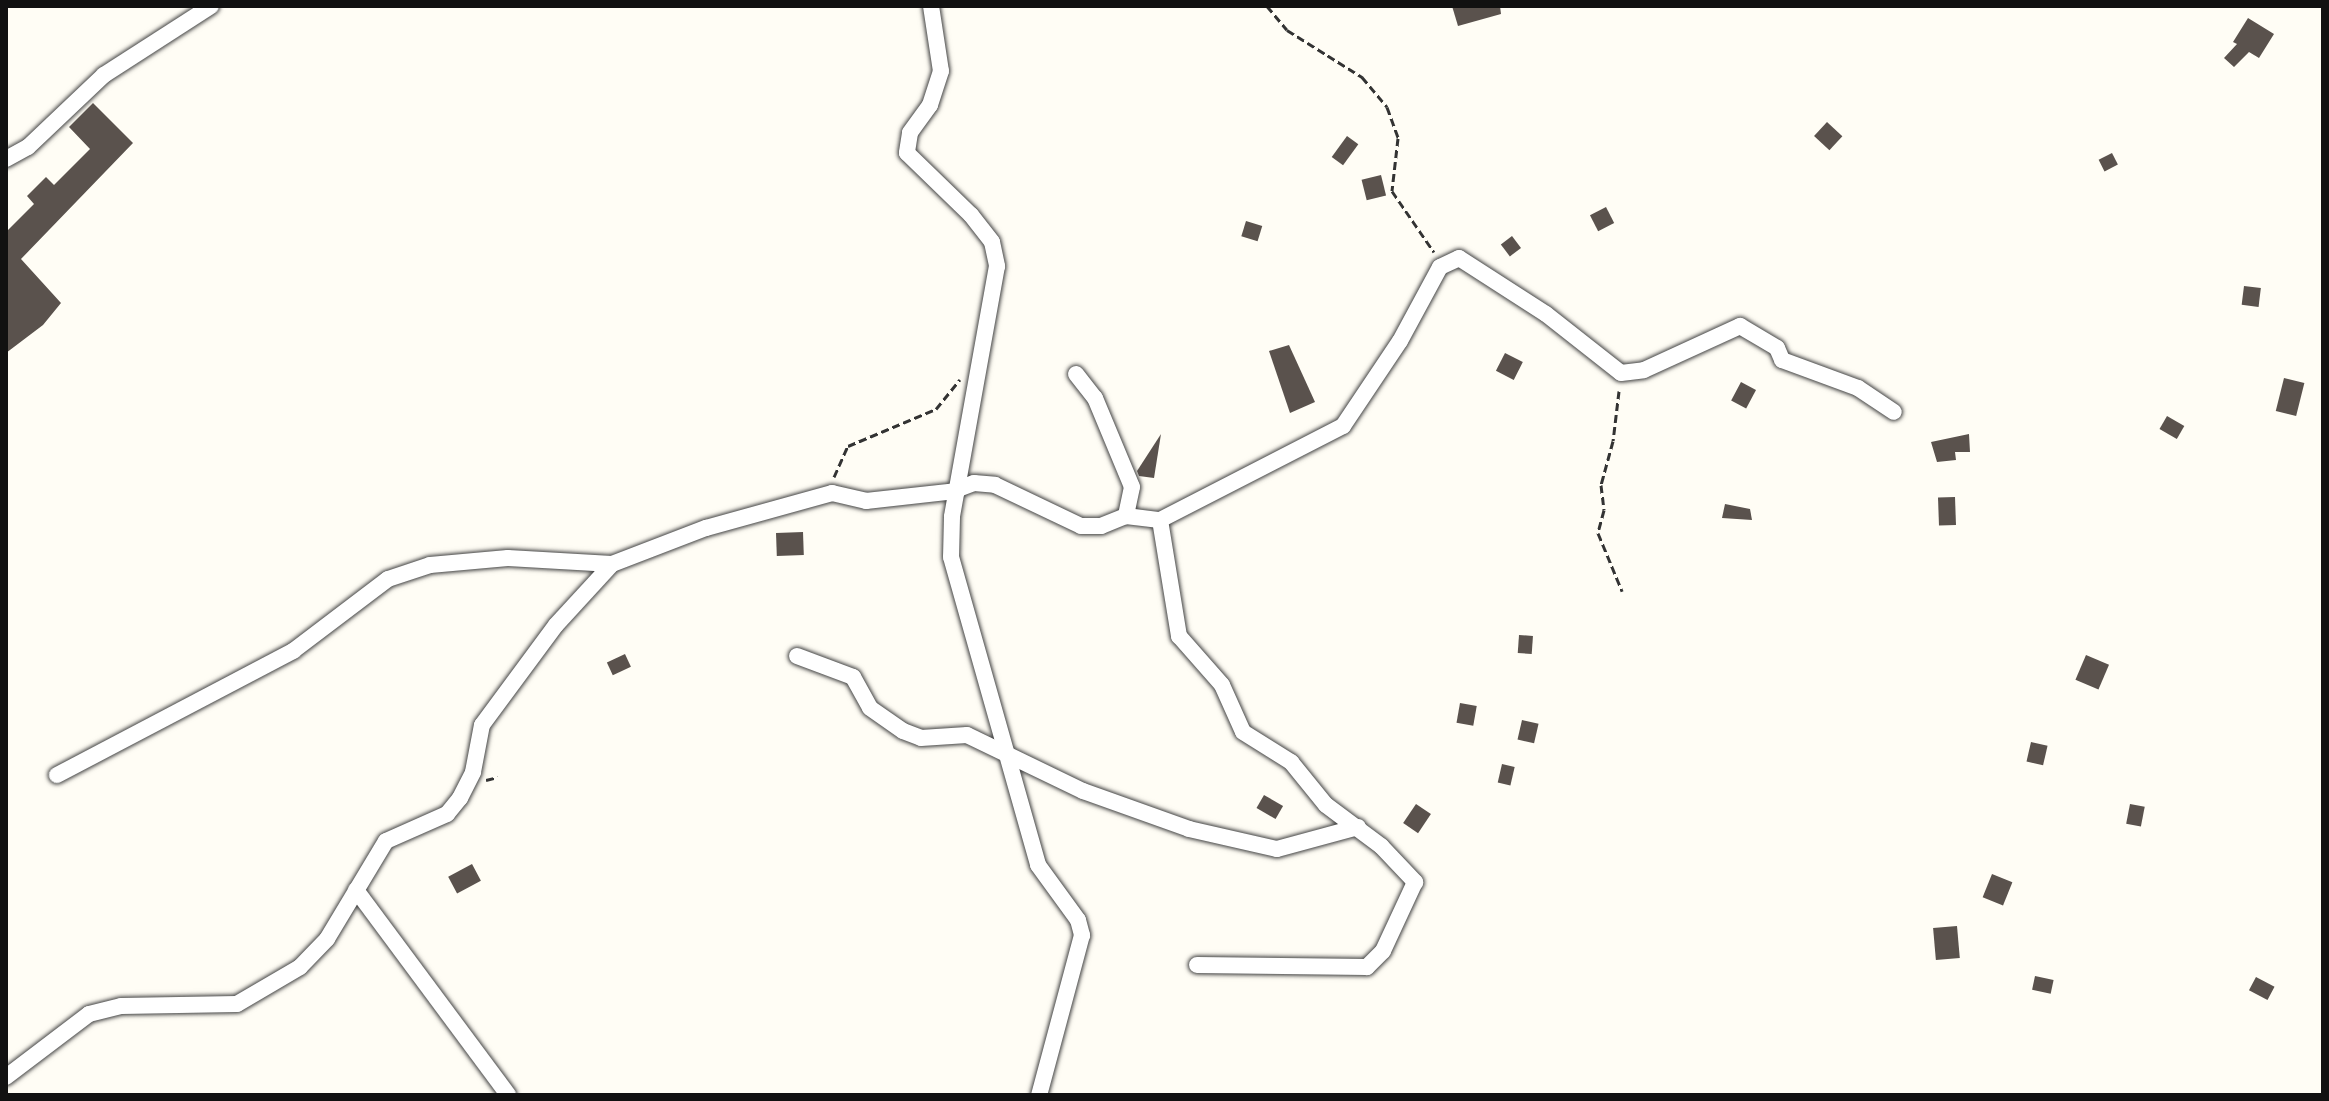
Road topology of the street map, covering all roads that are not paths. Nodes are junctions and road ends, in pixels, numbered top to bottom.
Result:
1 (211, 6) edge
2 (931, 6) edge
3 (6, 159) edge
4 (1076, 374) dead end
5 (1894, 412) dead end
6 (957, 490) junction
7 (1126, 516) junction
8 (1160, 520) junction
9 (612, 564) junction
10 (797, 656) dead end
11 (1005, 755) junction
12 (57, 775) dead end
13 (1358, 827) junction
14 (356, 890) junction
15 (1197, 965) dead end
16 (6, 1077) edge
17 (508, 1095) edge
18 (1039, 1095) edge

1 - 3 street
2 - 6 street
4 - 7 street
5 - 8 street
6 - 7 street
6 - 9 street
6 - 11 street
7 - 8 street
8 - 13 street
9 - 12 street
9 - 14 street
10 - 11 street
11 - 13 street
11 - 18 street
13 - 15 street
14 - 16 street
14 - 17 street

